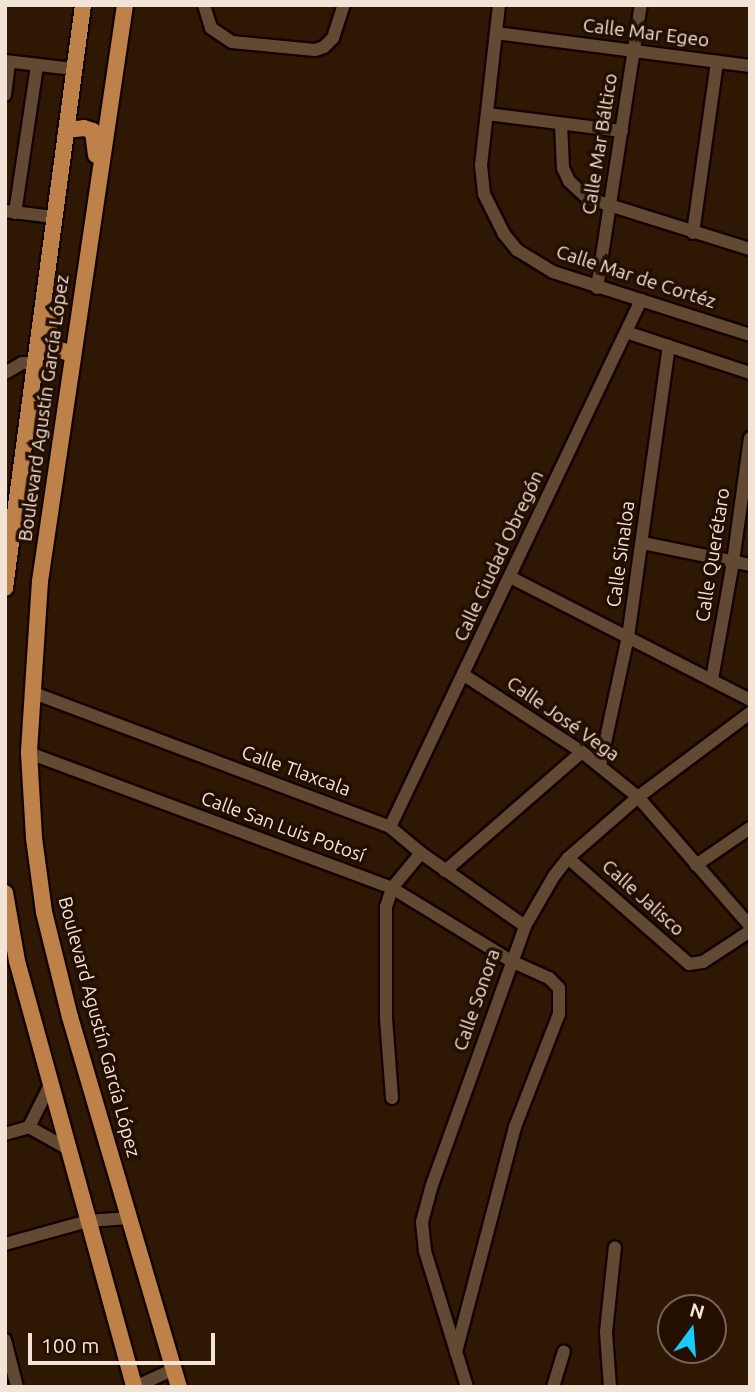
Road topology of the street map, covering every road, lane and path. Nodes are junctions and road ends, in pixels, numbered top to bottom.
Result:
1 (83, 5) edge
2 (125, 5) edge
3 (204, 5) edge
4 (344, 5) edge
5 (499, 5) edge
6 (640, 5) edge
7 (496, 33) junction
8 (634, 51) junction
9 (7, 62) edge
10 (717, 62) junction
11 (37, 65) junction
12 (750, 66) edge
13 (74, 69) junction
14 (5, 95) edge
15 (487, 114) junction
16 (561, 124) junction
17 (66, 130) junction
18 (622, 131) junction
19 (98, 186) junction
20 (610, 206) junction
21 (10, 212) edge
22 (54, 217) junction
23 (693, 233) junction
24 (750, 249) edge
25 (597, 288) junction
26 (43, 290) junction
27 (641, 300) junction
28 (626, 332) junction
29 (750, 335) edge
30 (669, 346) junction
31 (73, 354) junction
32 (34, 363) junction
33 (5, 373) edge
34 (750, 373) edge
35 (750, 438) edge
36 (643, 542) junction
37 (733, 562) junction
38 (750, 565) edge
39 (510, 577) junction
40 (5, 588) edge
41 (628, 637) junction
42 (464, 675) junction
43 (712, 679) junction
44 (31, 692) junction
45 (750, 700) edge
46 (750, 713) edge
47 (582, 752) junction
48 (29, 753) junction
49 (600, 766) junction
50 (638, 797) junction
51 (390, 827) junction
52 (750, 828) edge
53 (421, 853) junction
54 (568, 858) junction
55 (696, 865) junction
56 (445, 871) junction
57 (392, 888) junction
58 (5, 893) edge
59 (525, 926) junction
60 (750, 928) edge
61 (9, 934) edge
62 (11, 958) edge
63 (511, 961) junction
64 (50, 1085) junction
65 (392, 1098) dead end
66 (29, 1128) junction
67 (5, 1134) edge
68 (68, 1149) junction
69 (129, 1218) junction
70 (88, 1221) junction
71 (5, 1244) edge
72 (615, 1247) dead end
73 (5, 1340) edge
74 (456, 1352) junction
75 (564, 1352) dead end
76 (174, 1369) junction
77 (18, 1387) edge
78 (134, 1387) edge
79 (179, 1387) edge
80 (467, 1387) edge
81 (553, 1387) edge
82 (610, 1387) edge

1 - 13 main road, Boulevard Agustín García López
2 - 19 main road, Boulevard Agustín García López
3 - 4 street
5 - 7 street, Calle Mar de Cortéz
6 - 8 street, Calle Mar Báltico
7 - 8 street, Calle Mar Egeo
7 - 15 street, Calle Mar de Cortéz
8 - 10 street, Calle Mar Egeo
8 - 18 street, Calle Mar Báltico
9 - 11 street
9 - 14 street
10 - 12 street, Calle Mar Egeo
10 - 23 street
11 - 13 street
11 - 21 street
13 - 17 main road, Boulevard Agustín García López
15 - 16 street
15 - 25 street, Calle Mar de Cortéz
16 - 18 street
16 - 20 street
17 - 19 main road
17 - 22 main road, Boulevard Agustín García López
18 - 20 street, Calle Mar Báltico
19 - 31 main road, Boulevard Agustín García López
20 - 23 street
20 - 25 street, Calle Mar Báltico
21 - 22 street
22 - 26 main road, Boulevard Agustín García López
23 - 24 street
25 - 27 street, Calle Mar de Cortéz
26 - 31 main road
26 - 32 main road, Boulevard Agustín García López
27 - 28 street, Calle Ciudad Obregón
27 - 29 street, Calle Mar de Cortéz
28 - 30 street
28 - 39 street, Calle Ciudad Obregón
30 - 34 street
30 - 36 street, Calle Sinaloa
31 - 44 main road, Boulevard Agustín García López
32 - 33 street
32 - 40 main road, Boulevard Agustín García López
35 - 37 street, Calle Querétaro
36 - 37 street
36 - 41 street, Calle Sinaloa
37 - 38 street
37 - 43 street, Calle Querétaro
39 - 41 street
39 - 42 street, Calle Ciudad Obregón
41 - 43 street
41 - 49 street, Calle Sinaloa
42 - 47 street, Calle José Vega
42 - 51 street, Calle Ciudad Obregón
43 - 45 street
44 - 48 main road, Boulevard Agustín García López
44 - 51 street, Calle Tlaxcala
46 - 50 street, Calle Sonora
47 - 49 street, Calle José Vega
47 - 56 street
48 - 57 street, Calle San Luis Potosí
48 - 69 main road, Boulevard Agustín García López
49 - 50 street, Calle José Vega
50 - 54 street, Calle Sonora
50 - 55 street, Calle José Vega
51 - 53 street, Calle Tlaxcala
52 - 55 street
53 - 56 street, Calle Tlaxcala
53 - 57 street
54 - 59 street, Calle Sonora
54 - 60 street, Calle Jalisco
55 - 60 street, Calle José Vega
56 - 59 street, Calle Tlaxcala
57 - 63 street, Calle San Luis Potosí
57 - 65 street
58 - 61 main road
59 - 63 street, Calle Sonora
61 - 62 main road
62 - 64 main road
63 - 74 street, Calle Sonora
63 - 74 street, Calle San Luis Potosí
64 - 66 street
64 - 68 main road
66 - 67 street
66 - 68 street
68 - 70 main road
69 - 70 street
69 - 76 main road, Boulevard Agustín García López
70 - 71 street
70 - 78 main road
72 - 82 street
73 - 77 street
74 - 80 street, Calle Sonora
75 - 81 street
76 - 78 street
76 - 79 main road, Boulevard Agustín García López

